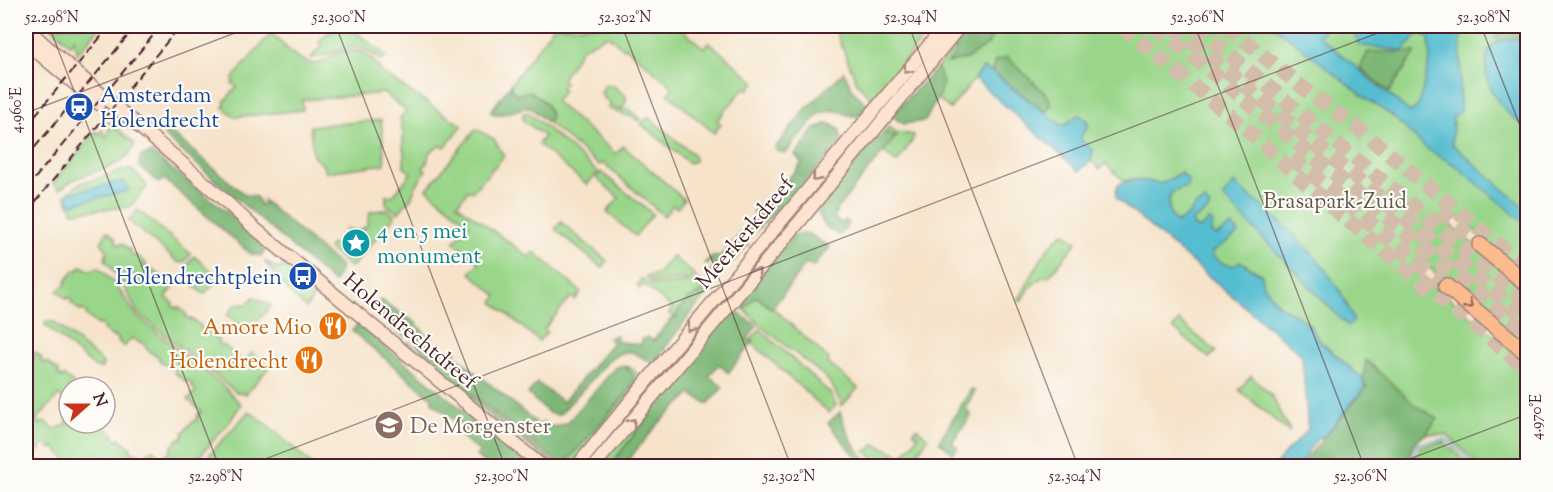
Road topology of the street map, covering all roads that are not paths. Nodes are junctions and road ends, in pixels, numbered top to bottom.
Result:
1 (945, 26) edge
2 (960, 26) edge
3 (26, 27) edge
4 (26, 43) edge
5 (90, 91) junction
6 (1480, 245) tunnel mouth
7 (1527, 285) edge
8 (1446, 286) tunnel mouth
9 (1527, 354) edge
10 (542, 466) edge
11 (577, 466) edge
12 (594, 466) edge

1 -> 11 street, Meerkerkdreef
12 -> 2 street, Meerkerkdreef
3 - 5 street
4 - 5 street
5 - 10 street, Holendrechtdreef
6 - 7 highway
8 -> 9 highway

